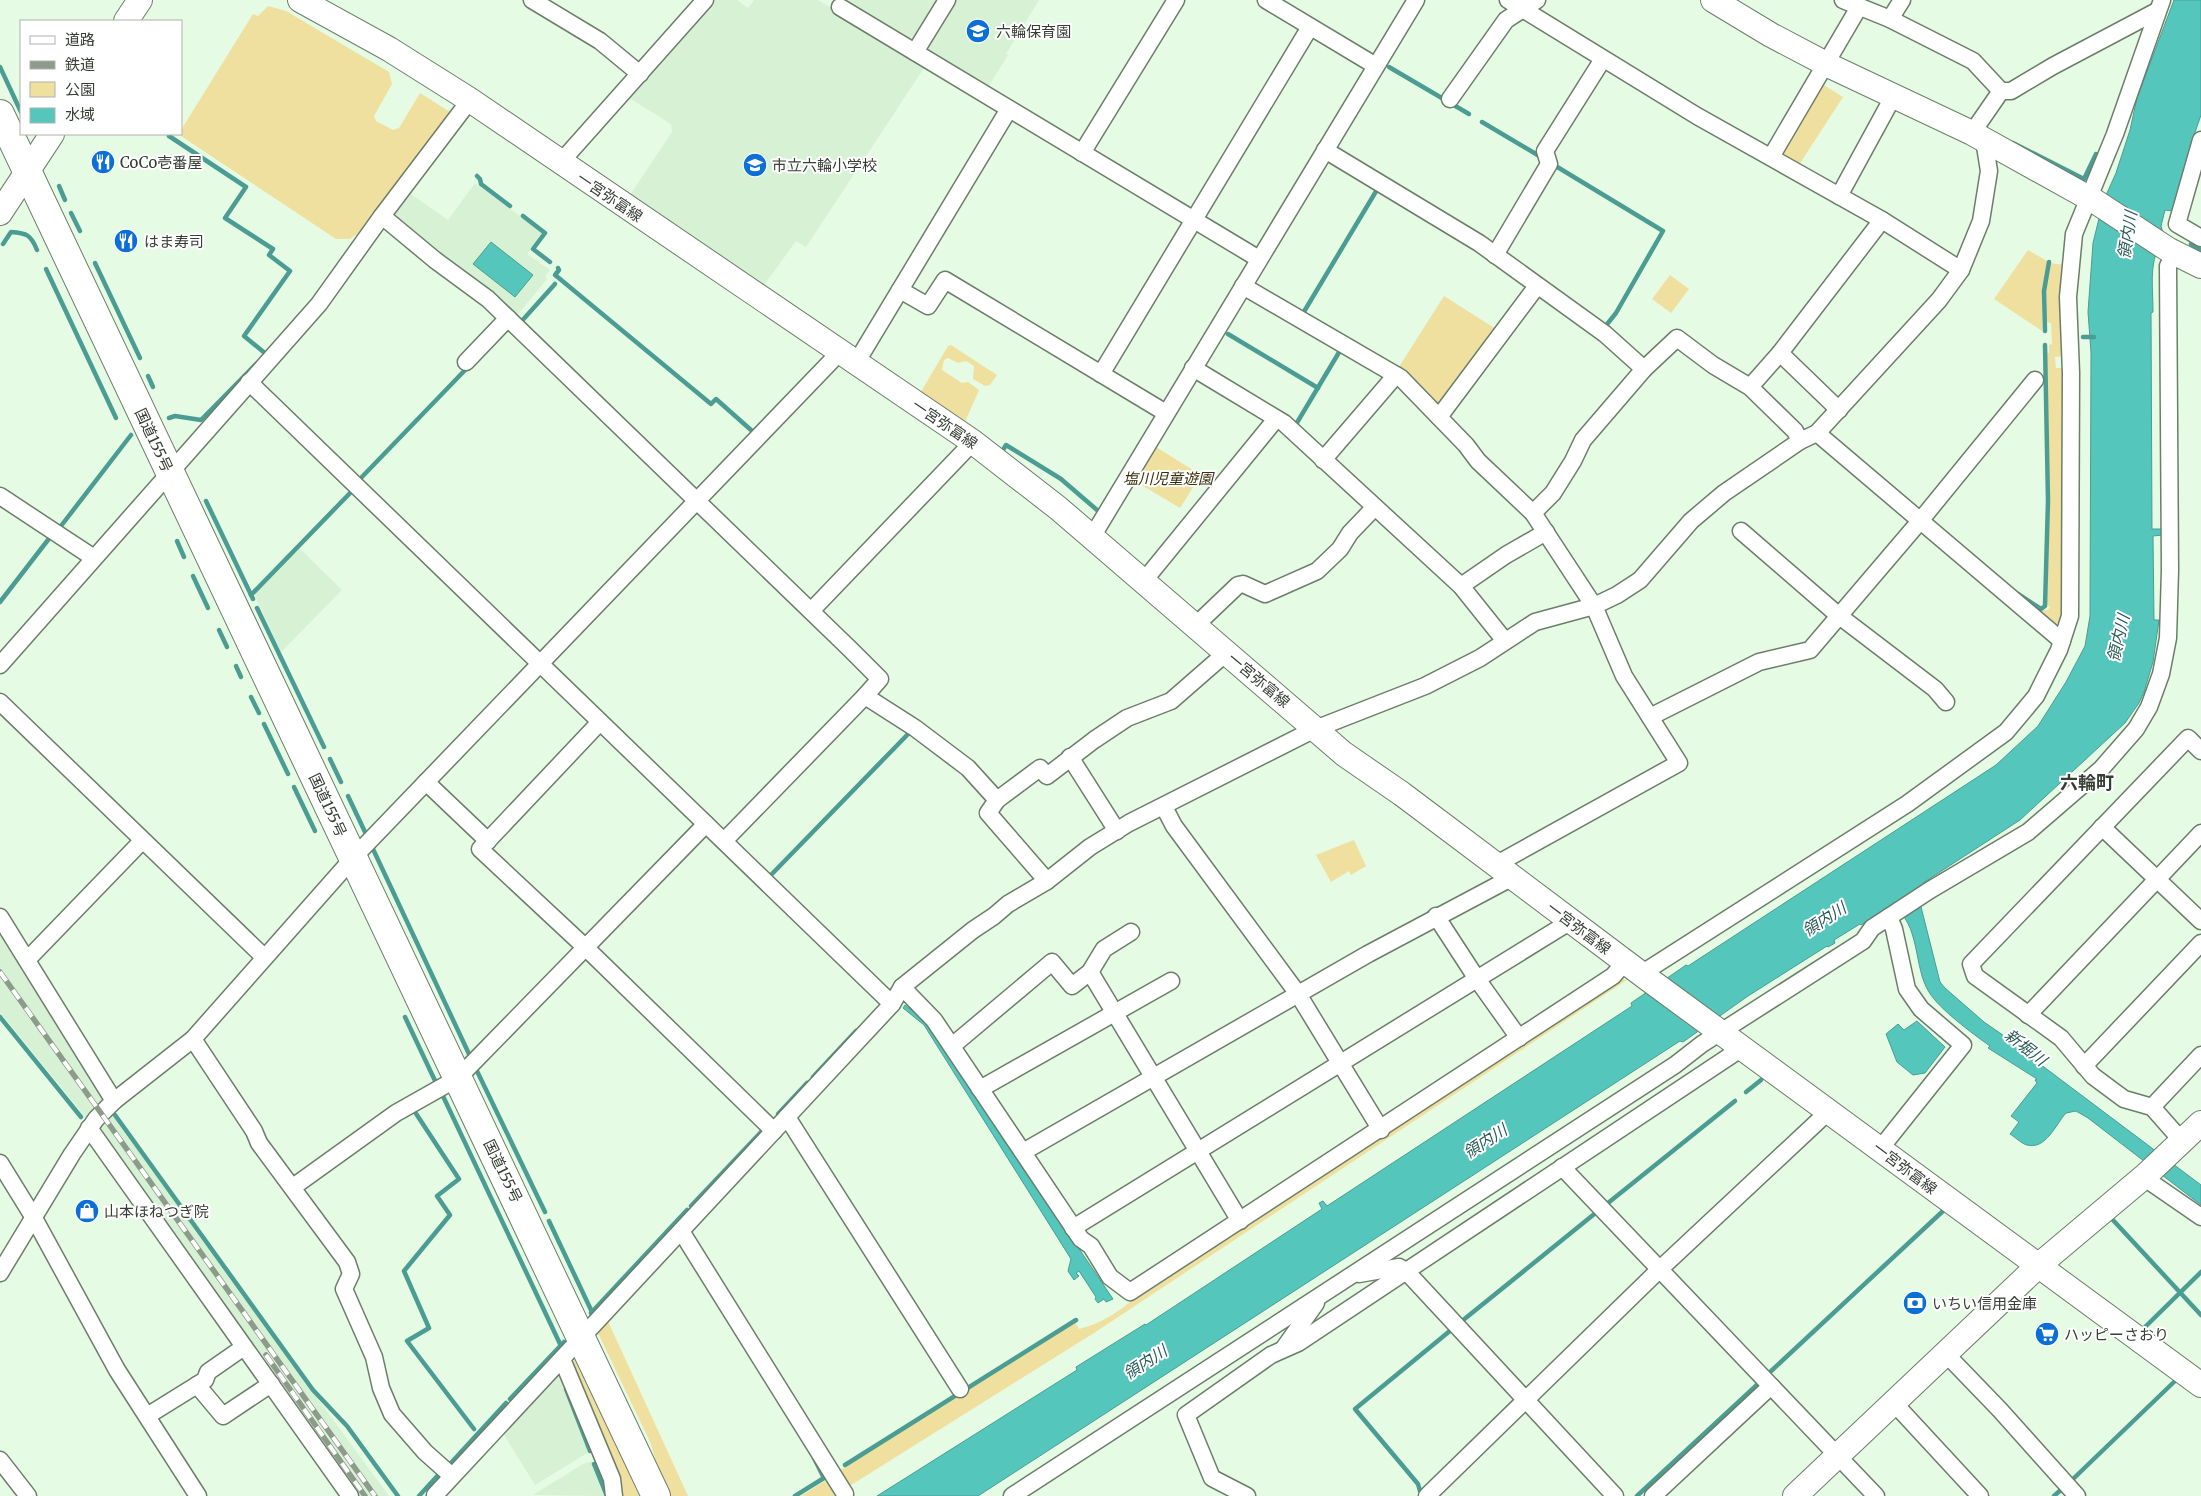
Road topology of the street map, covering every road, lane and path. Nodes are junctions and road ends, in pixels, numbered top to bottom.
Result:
1 (140, 0) edge
2 (300, 0) edge
3 (532, 0) edge
4 (705, 0) edge
5 (948, 0) edge
6 (1176, 0) edge
7 (1266, 0) edge
8 (1416, 0) edge
9 (1508, 0) edge
10 (1537, 0) edge
11 (1713, 0) edge
12 (1843, 0) edge
13 (1902, 0) edge
14 (834, 4) edge
15 (2160, 6) edge
16 (1859, 7) junction
17 (1522, 9) junction
18 (1890, 19) junction
19 (127, 20) edge
20 (1310, 27) junction
21 (916, 52) junction
22 (1603, 59) junction
23 (1825, 64) junction
24 (1376, 66) junction
25 (640, 74) junction
26 (2001, 91) junction
27 (1892, 97) junction
28 (1450, 99) dead end
29 (470, 100) junction
30 (1009, 109) junction
31 (0, 114) edge
32 (51, 135) edge
33 (1978, 137) junction
34 (2201, 140) edge
35 (1325, 150) junction
36 (1082, 153) junction
37 (1770, 157) junction
38 (560, 163) junction
39 (27, 171) junction
40 (1839, 196) junction
41 (2092, 200) junction
42 (0, 213) edge
43 (382, 216) junction
44 (1194, 220) junction
45 (1882, 220) junction
46 (2201, 238) edge
47 (2172, 251) junction
48 (1495, 255) junction
49 (1259, 260) junction
50 (2201, 266) edge
51 (1961, 270) junction
52 (1243, 286) junction
53 (1537, 286) junction
54 (900, 290) junction
55 (508, 318) junction
56 (1780, 353) junction
57 (848, 358) junction
58 (466, 362) dead end
59 (1194, 368) junction
60 (1644, 369) junction
61 (1101, 374) junction
62 (1396, 375) junction
63 (2035, 380) dead end
64 (249, 382) junction
65 (1750, 387) junction
66 (1839, 410) junction
67 (1166, 414) junction
68 (1439, 417) junction
69 (1276, 419) junction
70 (1817, 433) junction
71 (1800, 441) junction
72 (973, 442) junction
73 (1323, 460) junction
74 (169, 472) junction
75 (0, 496) edge
76 (697, 500) junction
77 (1375, 508) junction
78 (1533, 512) junction
79 (1920, 522) junction
80 (1741, 531) dead end
81 (1546, 532) junction
82 (1092, 537) junction
83 (94, 558) junction
84 (1143, 582) junction
85 (1461, 586) junction
86 (1594, 606) junction
87 (812, 611) junction
88 (1838, 615) junction
89 (1195, 626) junction
90 (1505, 641) junction
91 (2062, 641) junction
92 (1226, 653) junction
93 (3, 655) edge
94 (540, 663) junction
95 (865, 696) junction
96 (0, 702) edge
97 (1946, 702) dead end
98 (1650, 718) junction
99 (600, 722) junction
100 (1315, 729) junction
101 (2201, 751) edge
102 (1070, 757) junction
103 (426, 782) junction
104 (997, 800) junction
105 (1164, 806) junction
106 (706, 824) junction
107 (2102, 827) junction
108 (1117, 831) junction
109 (2201, 833) edge
110 (142, 841) junction
111 (488, 841) junction
112 (724, 841) junction
113 (353, 858) junction
114 (1503, 871) junction
115 (2157, 879) junction
116 (1047, 880) junction
117 (1436, 916) junction
118 (1891, 916) junction
119 (0, 917) edge
120 (2201, 921) edge
121 (1571, 922) junction
122 (1131, 932) dead end
123 (2201, 943) edge
124 (585, 947) junction
125 (264, 957) junction
126 (27, 960) junction
127 (1090, 972) junction
128 (1638, 972) junction
129 (1477, 979) junction
130 (1171, 981) dead end
131 (902, 987) junction
132 (1298, 994) junction
133 (892, 1004) junction
134 (1114, 1013) junction
135 (2028, 1015) junction
136 (1720, 1031) junction
137 (1519, 1038) junction
138 (193, 1039) junction
139 (952, 1046) junction
140 (1742, 1048) junction
141 (2201, 1056) edge
142 (1340, 1064) junction
143 (1675, 1065) junction
144 (2084, 1066) junction
145 (458, 1078) junction
146 (1153, 1078) junction
147 (980, 1089) junction
148 (114, 1101) junction
149 (2152, 1107) junction
150 (1829, 1111) junction
151 (1646, 1112) junction
152 (787, 1117) junction
153 (2201, 1124) edge
154 (89, 1128) junction
155 (1380, 1130) junction
156 (774, 1131) junction
157 (2177, 1146) junction
158 (1880, 1149) junction
159 (1198, 1151) junction
160 (1023, 1152) junction
161 (0, 1163) edge
162 (1562, 1167) junction
163 (2144, 1176) junction
164 (293, 1187) junction
165 (2201, 1217) edge
166 (34, 1218) junction
167 (1240, 1221) junction
168 (1074, 1228) junction
169 (681, 1231) junction
170 (2039, 1265) junction
171 (1660, 1268) junction
172 (1406, 1272) junction
173 (0, 1273) edge
174 (1352, 1275) junction
175 (1322, 1295) junction
176 (582, 1338) junction
177 (244, 1347) junction
178 (1282, 1350) junction
179 (1946, 1353) junction
180 (562, 1359) junction
181 (271, 1384) junction
182 (198, 1385) junction
183 (2201, 1385) edge
184 (1770, 1386) junction
185 (960, 1389) dead end
186 (1526, 1400) junction
187 (1894, 1403) junction
188 (147, 1416) junction
189 (1837, 1456) junction
190 (0, 1460) edge
191 (452, 1476) junction
192 (845, 1494) dead end
193 (434, 1495) dead end
194 (28, 1496) edge
195 (198, 1496) edge
196 (350, 1496) edge
197 (614, 1496) edge
198 (656, 1496) edge
199 (1012, 1496) edge
200 (1247, 1496) edge
201 (1427, 1496) edge
202 (1615, 1496) edge
203 (1653, 1496) edge
204 (1795, 1496) edge
205 (1876, 1496) edge
206 (1980, 1496) edge
207 (2078, 1496) edge

1 - 19 main road
2 - 29 main road, 一宮弥富線
3 - 25 street
4 - 25 street
5 - 21 street
6 - 36 street
7 - 20 street
8 - 24 street
9 - 17 street
10 - 17 street
11 - 23 main road
12 - 16 street
13 - 18 street
14 - 21 street
15 - 26 street
15 - 41 street
16 - 18 street
16 - 23 street
17 - 22 street
17 - 28 street
18 - 26 street
20 - 24 street
20 - 44 street
21 - 30 street
22 - 37 street
22 - 48 street
23 - 27 main road
23 - 37 street
24 - 35 street
25 - 38 street
26 - 33 street
27 - 33 main road
27 - 40 street
29 - 38 main road, 一宮弥富線
29 - 43 street
30 - 36 street
30 - 54 street
31 - 39 highway, 国道155号
32 - 39 main road
33 - 41 main road
33 - 51 street
34 - 46 street
35 - 48 street
35 - 49 street
36 - 44 street
37 - 40 street
38 - 57 main road, 一宮弥富線
39 - 42 main road
39 - 74 highway, 国道155号
40 - 45 street
41 - 47 main road
41 - 91 street
43 - 55 street
43 - 64 street
44 - 49 street
44 - 61 street
45 - 51 street
45 - 56 street
47 - 50 main road
47 - 118 street
48 - 53 street
49 - 52 street
51 - 66 street
52 - 59 street
52 - 62 street
53 - 60 street
53 - 68 street
54 - 57 street
54 - 61 street
55 - 58 street
55 - 76 street
56 - 65 street
56 - 66 street
57 - 72 main road, 一宮弥富線
57 - 76 street
59 - 67 street
59 - 69 street
60 - 65 street
60 - 78 street
61 - 67 street
62 - 68 street
62 - 73 street
63 - 79 street
64 - 74 street
64 - 94 street
65 - 71 street
66 - 70 street
67 - 82 street
68 - 78 street
69 - 73 street
69 - 84 street
70 - 71 street
70 - 79 street
71 - 86 street
72 - 82 main road, 一宮弥富線
72 - 87 street
73 - 77 street
74 - 83 street
74 - 113 highway, 国道155号
75 - 83 street
76 - 87 street
76 - 94 street
77 - 85 street
77 - 89 street
78 - 81 street
79 - 88 street
79 - 91 street
80 - 88 street
81 - 85 street
81 - 86 street
82 - 84 main road, 一宮弥富線
83 - 93 street
84 - 89 main road, 一宮弥富線
85 - 90 street
86 - 90 street
86 - 98 street
87 - 95 street
88 - 97 street
88 - 98 street
89 - 92 main road, 一宮弥富線
90 - 100 street
91 - 128 street
92 - 100 main road, 一宮弥富線
92 - 102 street
94 - 99 street
94 - 103 street
95 - 104 street
95 - 112 street
96 - 110 street
98 - 114 street
99 - 106 street
99 - 111 street
100 - 105 street
100 - 114 main road, 一宮弥富線
101 - 107 street
102 - 104 street
102 - 108 street
103 - 111 street
103 - 113 street
104 - 116 street
105 - 108 street
105 - 132 street
106 - 112 street
106 - 124 street
107 - 115 street
107 - 135 street
108 - 116 street
109 - 115 street
110 - 125 street
110 - 126 street
111 - 124 street
112 - 133 street
113 - 125 street
113 - 145 highway, 国道155号
114 - 117 street
114 - 121 main road, 一宮弥富線
115 - 120 street
115 - 135 street
116 - 131 street
117 - 129 street
117 - 132 street
118 - 136 street
118 - 158 street
119 - 126 street
121 - 128 main road, 一宮弥富線
121 - 129 street
122 - 127 street
123 - 144 street
124 - 145 street
124 - 156 street
125 - 138 street
126 - 148 street
127 - 134 street
127 - 139 street
128 - 136 main road, 一宮弥富線
128 - 137 street
129 - 137 street
129 - 142 street
130 - 134 street
131 - 133 street
131 - 139 street
132 - 142 street
132 - 146 street
133 - 152 street
134 - 146 street
134 - 147 street
135 - 144 street
136 - 140 main road, 一宮弥富線
136 - 143 street
137 - 155 street
138 - 148 street
138 - 164 street
139 - 147 street
140 - 150 main road, 一宮弥富線
140 - 151 street
141 - 149 street
142 - 155 street
142 - 159 street
143 - 151 street
143 - 174 street
144 - 149 street
145 - 164 street
145 - 176 highway, 国道155号
146 - 159 street
146 - 160 street
147 - 160 street
148 - 154 street
149 - 157 street
150 - 158 main road, 一宮弥富線
150 - 171 street
151 - 162 street
152 - 156 street
152 - 185 street
153 - 157 main road
154 - 166 street
154 - 177 street
155 - 167 street
156 - 169 street
157 - 163 main road
158 - 170 main road, 一宮弥富線
159 - 167 street
159 - 168 street
160 - 168 street
161 - 166 street
162 - 171 street
162 - 172 street
163 - 165 street
163 - 170 main road
164 - 191 street
166 - 173 street
166 - 188 street
167 - 168 street
169 - 176 street
169 - 192 street
170 - 179 main road
170 - 183 main road, 一宮弥富線
171 - 184 street
171 - 186 street
172 - 174 street
172 - 178 street
172 - 186 street
174 - 175 street
175 - 178 street
175 - 199 street
176 - 180 street
176 - 198 highway, 国道155号
177 - 181 street
177 - 182 street
178 - 200 street
179 - 187 main road
179 - 207 street
180 - 191 street
180 - 197 street
181 - 182 street
181 - 196 street
182 - 188 street
184 - 189 street
184 - 203 street
186 - 201 street
186 - 202 street
187 - 189 main road
187 - 206 street
188 - 195 street
189 - 204 main road
189 - 205 street
190 - 194 street
191 - 193 street

